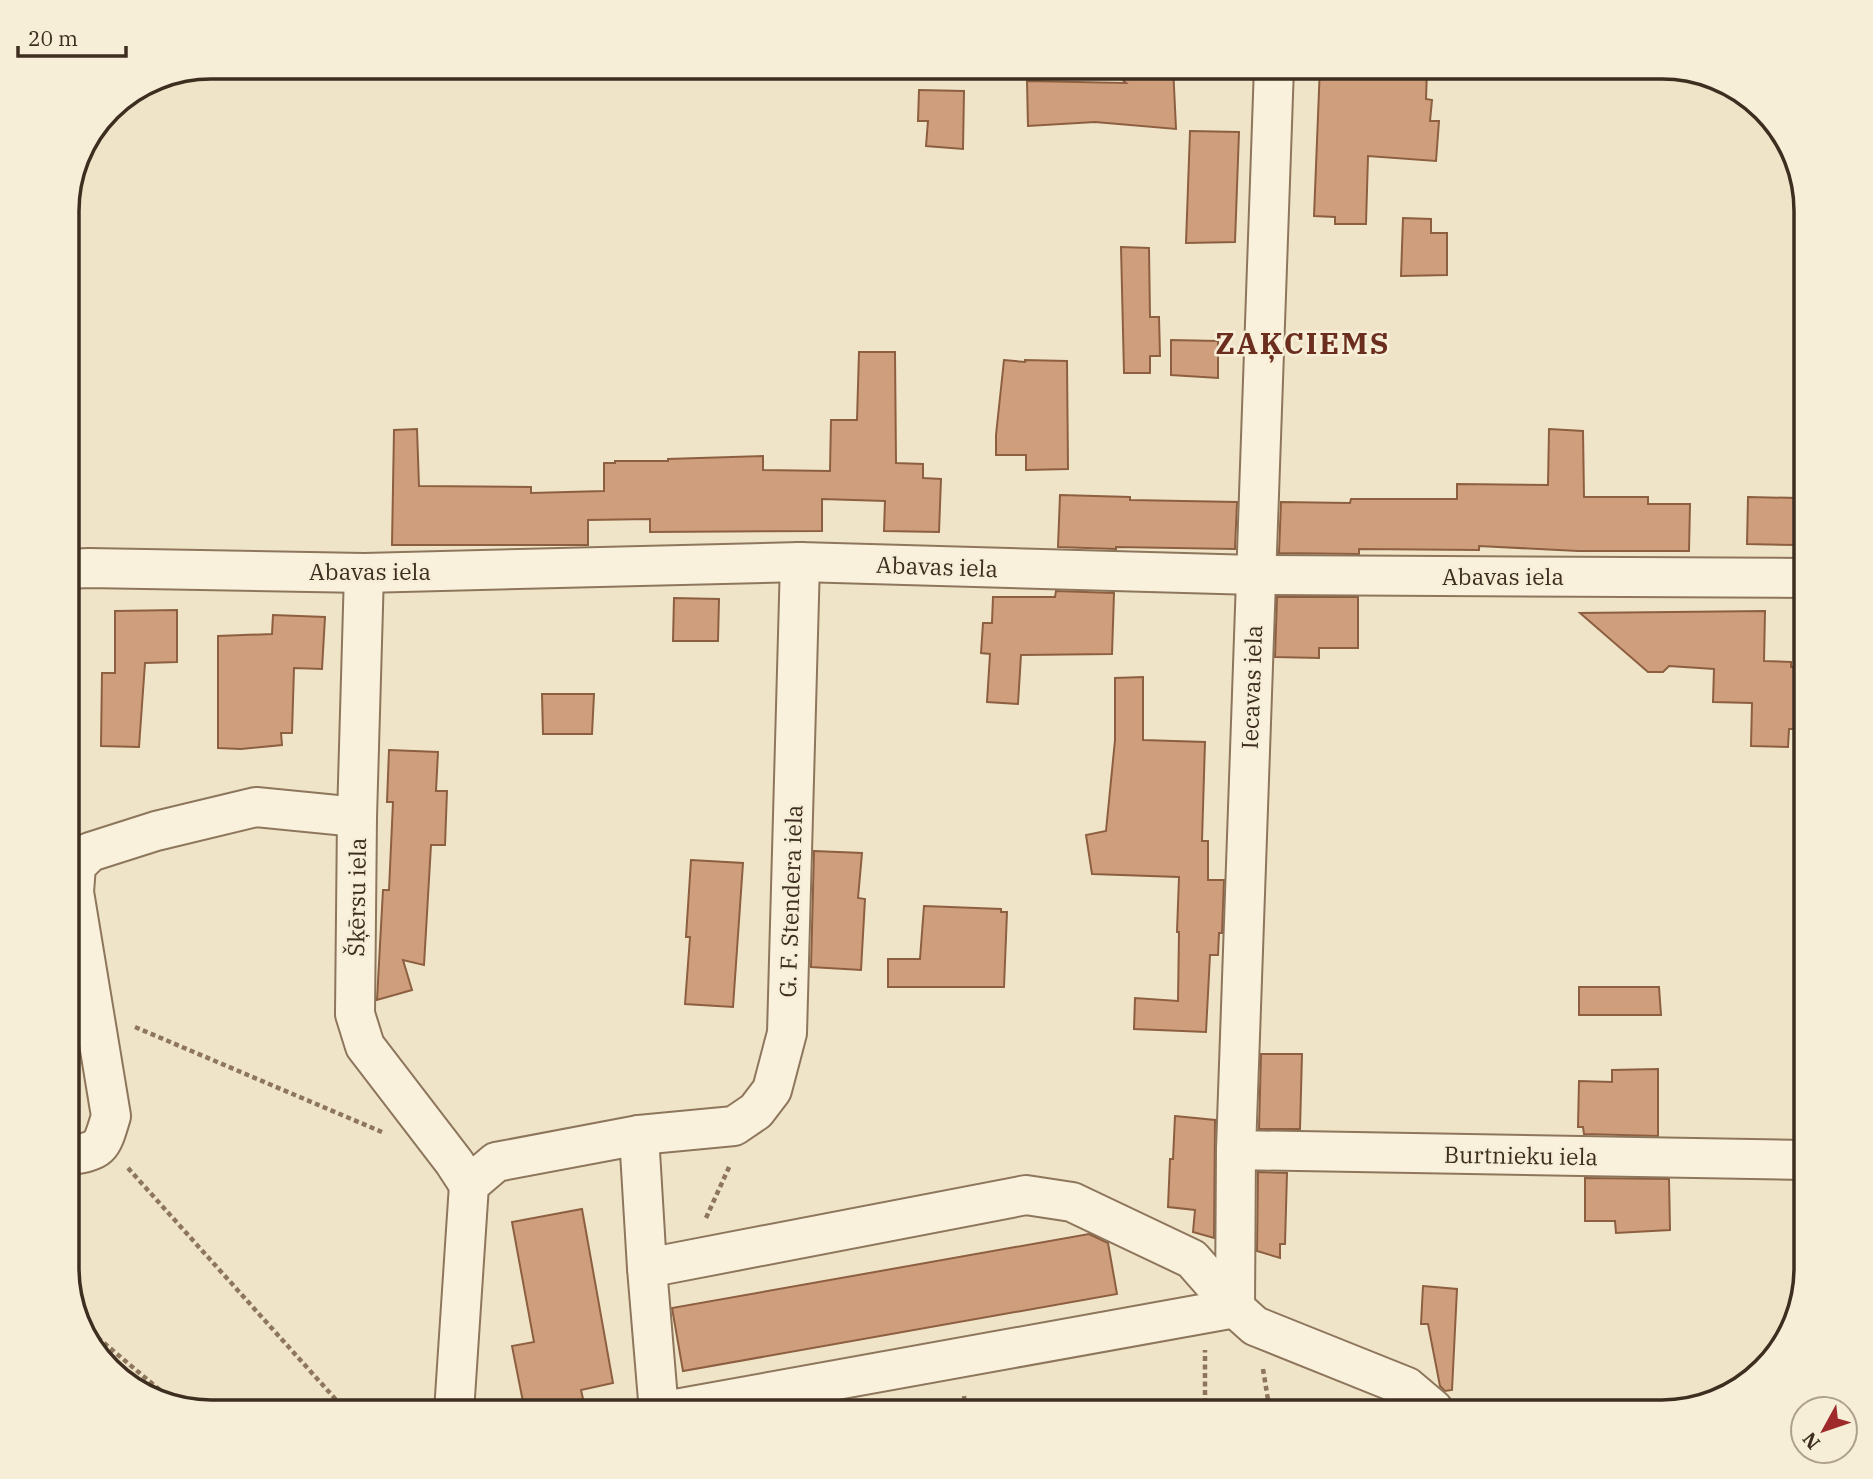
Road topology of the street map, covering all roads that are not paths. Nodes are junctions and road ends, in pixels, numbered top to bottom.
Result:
1 (1274, 79) edge
2 (800, 562) junction
3 (79, 569) edge
4 (364, 573) junction
5 (1255, 575) junction
6 (1794, 578) edge
7 (357, 817) junction
8 (79, 863) edge
9 (79, 923) edge
10 (639, 1135) junction
11 (1236, 1150) junction
12 (79, 1154) edge
13 (1794, 1160) edge
14 (469, 1185) junction
15 (647, 1268) junction
16 (1220, 1311) junction
17 (455, 1400) edge
18 (658, 1400) edge
19 (726, 1400) edge
20 (1422, 1400) edge

1 - 5 street, Iecavas iela
2 - 4 street, Abavas iela
2 - 5 street, Abavas iela
2 - 10 street, G. F. Stendera iela
3 - 4 street, Abavas iela
4 - 7 street, Šķērsu iela
5 - 6 street, Abavas iela
5 - 11 street, Iecavas iela
7 - 8 street
7 - 14 street, Šķērsu iela
9 - 12 street
10 - 14 street
10 - 15 street
11 - 13 street, Burtnieku iela
11 - 16 street, Iecavas iela
14 - 17 street
15 - 16 street
15 - 18 street
16 - 19 street
16 - 20 street

